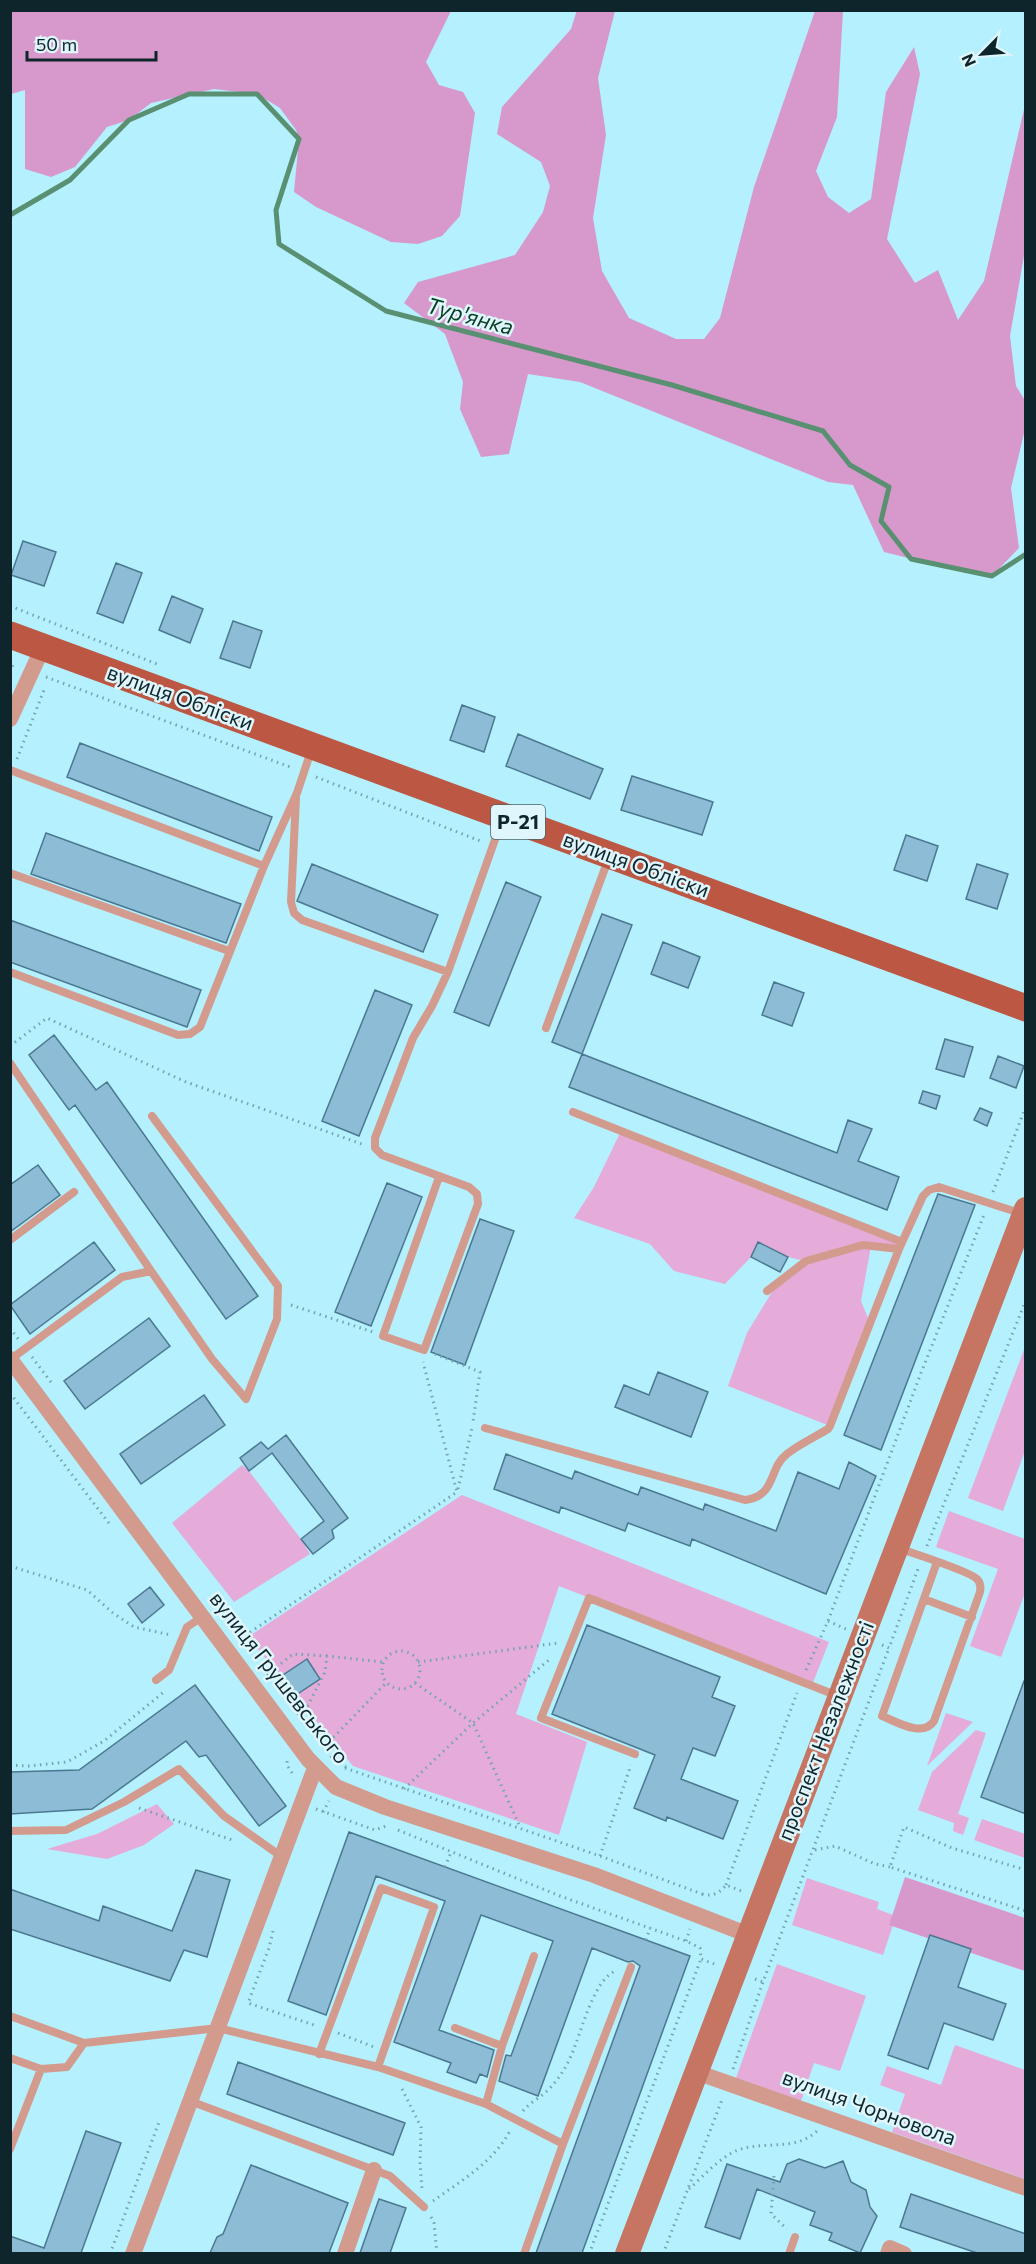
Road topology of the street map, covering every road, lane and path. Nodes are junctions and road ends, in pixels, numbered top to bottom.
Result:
1 (10, 635) edge
2 (43, 647) junction
3 (12, 664) edge
4 (10, 672) edge
5 (32, 672) junction
6 (44, 688) dead end
7 (10, 719) edge
8 (313, 747) junction
9 (11, 771) edge
10 (304, 772) junction
11 (297, 793) junction
12 (503, 817) junction
13 (493, 846) junction
14 (610, 856) junction
15 (264, 867) junction
16 (10, 873) edge
17 (229, 951) junction
18 (10, 972) edge
19 (448, 972) junction
20 (1026, 1008) edge
21 (546, 1028) dead end
22 (10, 1046) edge
23 (10, 1064) edge
24 (1026, 1106) edge
25 (573, 1112) dead end
26 (152, 1116) dead end
27 (375, 1148) junction
28 (438, 1177) junction
29 (74, 1192) dead end
30 (990, 1202) junction
31 (1025, 1212) edge
32 (10, 1240) edge
33 (900, 1245) junction
34 (151, 1271) junction
35 (767, 1292) dead end
36 (1026, 1300) edge
37 (278, 1301) junction
38 (383, 1336) junction
39 (420, 1348) junction
40 (10, 1359) edge
41 (10, 1393) edge
42 (485, 1428) dead end
43 (457, 1492) junction
44 (115, 1530) dead end
45 (896, 1548) junction
46 (923, 1557) junction
47 (937, 1563) junction
48 (10, 1566) edge
49 (924, 1599) junction
50 (203, 1616) junction
51 (972, 1617) junction
52 (828, 1621) junction
53 (862, 1635) junction
54 (183, 1638) junction
55 (240, 1639) dead end
56 (571, 1641) junction
57 (889, 1648) junction
58 (327, 1656) junction
59 (383, 1662) junction
60 (418, 1662) junction
61 (267, 1675) dead end
62 (156, 1680) dead end
63 (801, 1680) junction
64 (386, 1683) junction
65 (415, 1683) junction
66 (165, 1691) dead end
67 (838, 1696) junction
68 (301, 1718) dead end
69 (473, 1723) junction
70 (324, 1746) dead end
71 (284, 1753) dead end
72 (635, 1754) joint
73 (10, 1765) edge
74 (315, 1768) junction
75 (336, 1787) junction
76 (404, 1789) junction
77 (305, 1794) junction
78 (124, 1802) junction
79 (323, 1812) junction
80 (310, 1815) dead end
81 (520, 1828) junction
82 (10, 1831) edge
83 (237, 1841) dead end
84 (814, 1850) junction
85 (451, 1852) junction
86 (600, 1856) junction
87 (282, 1857) junction
88 (445, 1867) dead end
89 (890, 1867) junction
90 (1026, 1870) edge
91 (726, 1885) dead end
92 (702, 1894) dead end
93 (1026, 1911) edge
94 (274, 1927) dead end
95 (650, 1928) junction
96 (749, 1935) junction
97 (646, 1940) dead end
98 (534, 1956) dead end
99 (701, 1959) junction
100 (631, 1967) joint
101 (734, 1971) junction
102 (763, 1982) junction
103 (10, 2016) edge
104 (218, 2028) junction
105 (455, 2028) dead end
106 (328, 2030) junction
107 (84, 2043) junction
108 (502, 2046) junction
109 (379, 2049) dead end
110 (319, 2054) junction
111 (10, 2058) edge
112 (378, 2067) junction
113 (41, 2069) junction
114 (696, 2072) junction
115 (394, 2073) junction
116 (729, 2082) junction
117 (190, 2101) junction
118 (486, 2104) junction
119 (516, 2120) junction
120 (159, 2122) dead end
121 (817, 2131) dead end
122 (563, 2144) junction
123 (10, 2149) edge
124 (374, 2170) junction
125 (774, 2176) dead end
126 (1026, 2188) edge
127 (688, 2190) junction
128 (424, 2207) junction
129 (795, 2237) joint
130 (139, 2252) edge
131 (110, 2253) edge
132 (345, 2253) edge
133 (437, 2253) edge
134 (524, 2253) edge
135 (589, 2253) edge
136 (627, 2253) edge
137 (663, 2253) edge
138 (789, 2253) edge
139 (888, 2253) edge
140 (904, 2253) edge

1 - 2 main road, вулиця Обліски / Р-21
2 - 5 street
2 - 8 main road, вулиця Обліски / Р-21
3 - 4 path
3 - 5 path
5 - 7 street
5 - 10 path
6 - 9 path
8 - 10 lane
8 - 12 main road, вулиця Обліски / Р-21
9 - 15 lane
10 - 11 lane
10 - 13 path
11 - 15 lane
11 - 19 lane
12 - 13 lane
12 - 14 main road, вулиця Обліски / Р-21
13 - 19 lane
14 - 20 main road, вулиця Обліски / Р-21
14 - 21 lane
15 - 17 lane
16 - 17 lane
17 - 18 lane
19 - 27 lane
22 - 27 path
23 - 34 lane
24 - 30 path
25 - 33 lane
26 - 37 lane
27 - 28 lane
28 - 38 lane
28 - 39 lane
29 - 32 lane
30 - 31 lane
30 - 33 lane
30 - 52 path
31 - 45 main road, проспект Незалежності
33 - 35 lane
33 - 42 lane
34 - 37 lane
34 - 40 lane
36 - 46 path
37 - 38 path
38 - 39 lane
39 - 43 path
39 - 43 path
40 - 50 street, вулиця Грушевського
41 - 44 path
43 - 55 path
45 - 46 lane
45 - 53 main road, проспект Незалежності
46 - 47 lane
46 - 57 path
47 - 49 lane
47 - 51 lane
48 - 54 path
49 - 51 lane
49 - 51 lane
50 - 54 lane
50 - 74 street, вулиця Грушевського
52 - 53 path
52 - 63 path
53 - 57 path
53 - 67 main road, проспект Незалежності
54 - 62 lane
56 - 60 path
56 - 63 lane
56 - 69 path
56 - 72 lane
57 - 84 path
58 - 59 path
58 - 61 path
58 - 68 path
59 - 60 path
59 - 64 path
60 - 65 path
63 - 67 lane
63 - 91 path
64 - 65 path
64 - 70 path
65 - 69 path
66 - 73 path
67 - 96 main road, проспект Незалежності
69 - 76 path
69 - 81 path
71 - 77 path
72 - 86 path
74 - 75 street, вулиця Грушевського
74 - 77 street
75 - 76 path
75 - 79 path
75 - 96 street, вулиця Грушевського
76 - 81 path
77 - 87 street
78 - 82 lane
78 - 83 path
78 - 87 lane
79 - 80 path
79 - 85 path
81 - 86 path
84 - 89 path
84 - 102 path
85 - 88 path
85 - 95 path
86 - 92 path
87 - 104 street
89 - 90 path
89 - 93 path
94 - 106 path
95 - 97 path
95 - 99 path
96 - 101 main road, проспект Незалежності
98 - 108 lane
99 - 101 path
99 - 135 path
100 - 119 path
100 - 122 lane
101 - 102 path
101 - 114 main road, проспект Незалежності
102 - 116 path
103 - 107 lane
104 - 107 lane
104 - 110 lane
104 - 117 street
105 - 108 lane
106 - 109 path
106 - 110 lane
106 - 112 lane
107 - 113 lane
108 - 118 lane
110 - 112 lane
111 - 113 lane
112 - 115 lane
113 - 123 lane
114 - 116 street, вулиця Чорновола
114 - 136 main road, проспект Незалежності
115 - 118 lane
115 - 128 path
116 - 126 street, вулиця Чорновола
116 - 127 path
117 - 124 lane
117 - 130 street
118 - 119 lane
119 - 122 lane
119 - 128 path
120 - 131 path
121 - 127 path
122 - 134 lane
124 - 128 lane
124 - 132 street
125 - 129 path
127 - 137 path
128 - 133 path
129 - 138 lane
139 - 140 street

